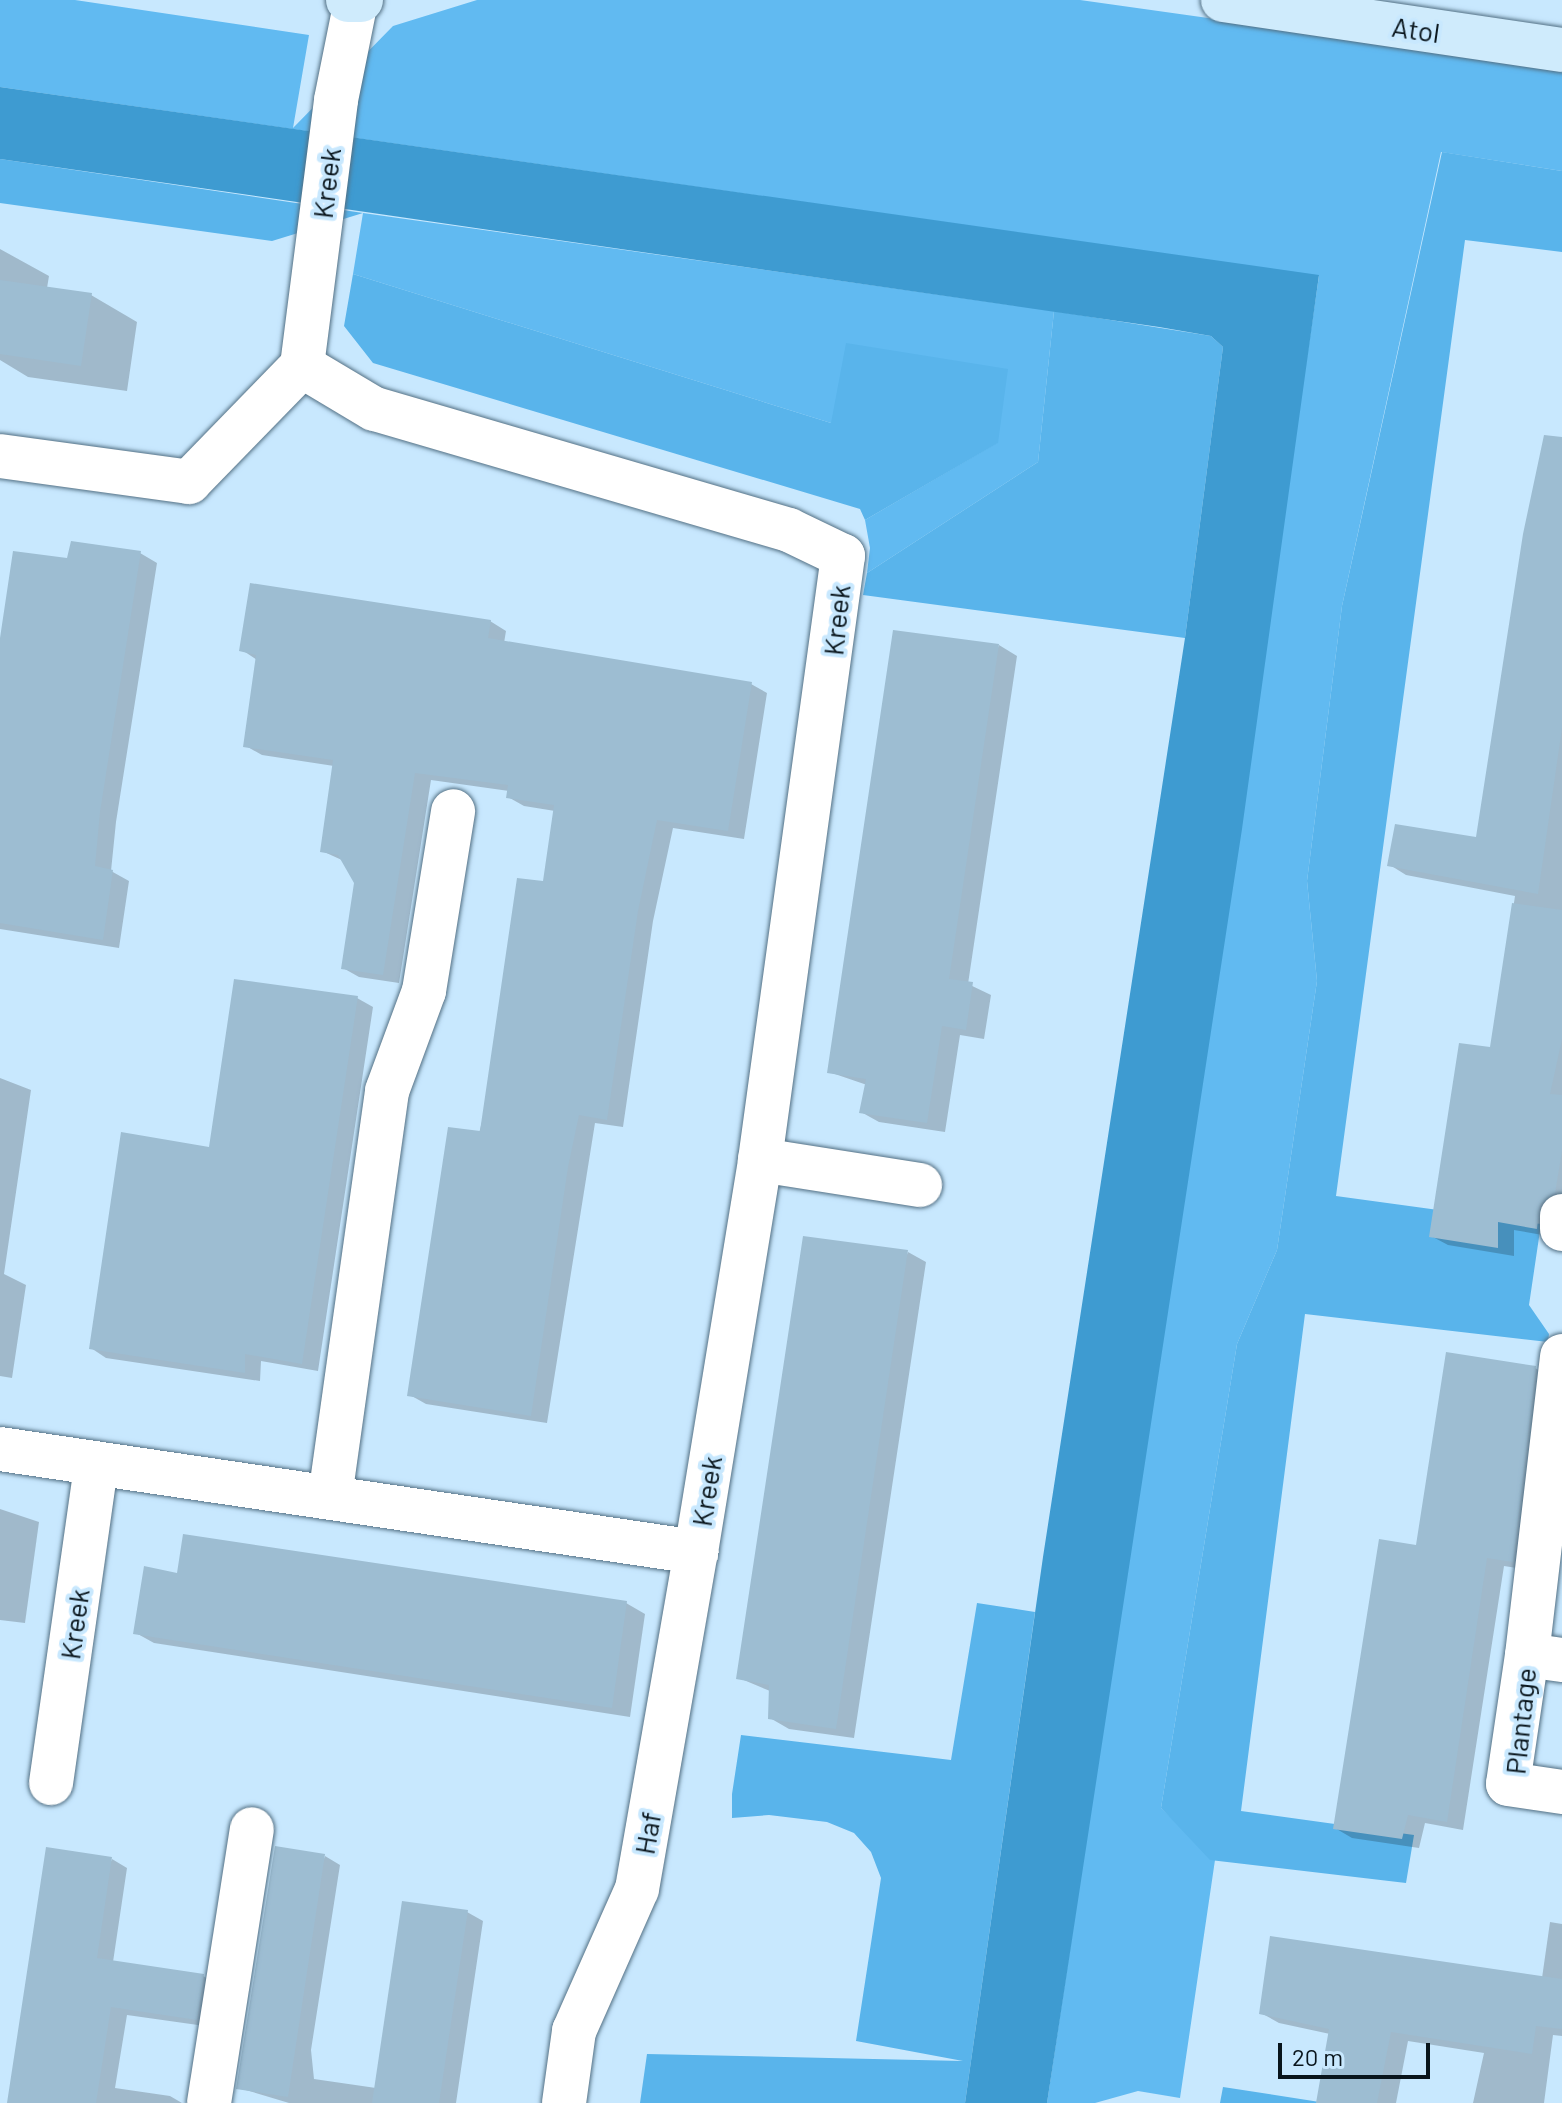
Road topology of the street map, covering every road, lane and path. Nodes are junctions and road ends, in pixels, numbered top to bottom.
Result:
1 (355, 0) edge
2 (1223, 0) edge
3 (1562, 50) edge
4 (302, 366) junction
5 (0, 456) edge
6 (453, 811) dead end
7 (760, 1160) junction
8 (920, 1185) dead end
9 (1562, 1216) edge
10 (1562, 1229) edge
11 (1562, 1356) edge
12 (0, 1449) edge
13 (96, 1465) junction
14 (330, 1497) junction
15 (696, 1552) junction
16 (1544, 1658) edge
17 (51, 1783) dead end
18 (1562, 1792) edge
19 (252, 1829) dead end
20 (209, 2103) edge
21 (564, 2103) edge

1 - 4 street, Kreek
2 - 3 street, Atol
4 - 5 street
4 - 7 street, Kreek
6 - 14 street
7 - 8 street
7 - 15 street, Kreek
9 - 10 street
11 - 16 street, Plantage
12 - 13 street, Kreek
13 - 14 street, Kreek
13 - 17 street, Kreek
14 - 15 street, Kreek
15 - 21 street, Haf
16 - 18 street, Plantage
19 - 20 street

